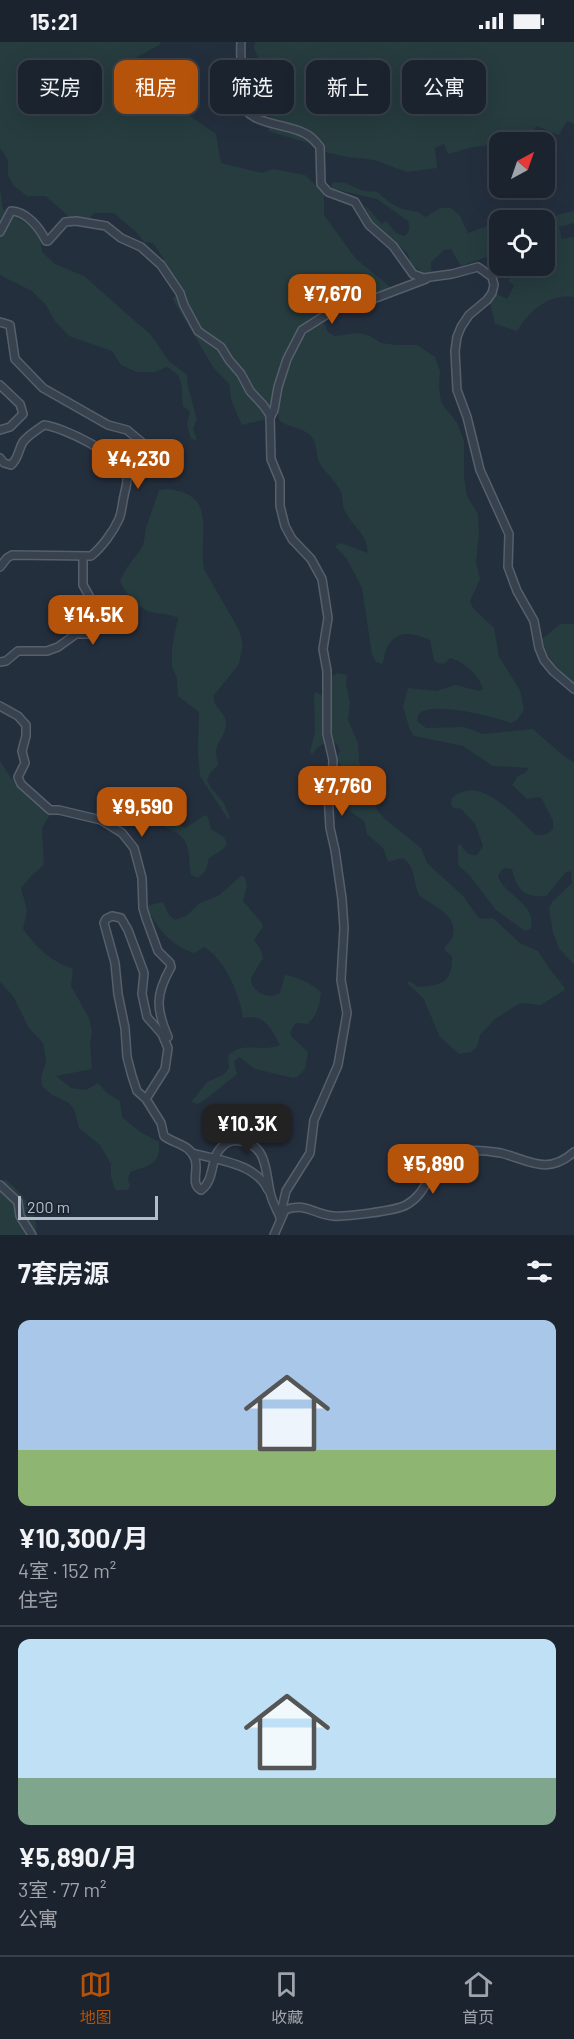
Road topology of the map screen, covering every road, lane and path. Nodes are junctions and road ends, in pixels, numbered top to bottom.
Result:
1 (241, 42) edge
2 (0, 232) edge
3 (435, 276) junction
4 (0, 322) edge
5 (0, 385) edge
6 (270, 418) junction
7 (0, 430) edge
8 (0, 458) edge
9 (163, 460) dead end
10 (83, 557) junction
11 (0, 567) edge
12 (0, 662) edge
13 (574, 689) edge
14 (0, 706) edge
15 (168, 1048) junction
16 (146, 1099) junction
17 (574, 1152) edge
18 (191, 1153) junction
19 (0, 1185) edge
20 (272, 1198) junction
21 (280, 1217) junction
22 (32, 1235) edge
23 (274, 1235) edge

1 - 3 street
2 - 6 street
3 - 6 street
3 - 13 street
4 - 9 street
5 - 7 street
6 - 21 street
8 - 10 street
10 - 11 street
10 - 12 street
14 - 15 street
15 - 16 street
15 - 16 street
16 - 18 street
17 - 21 street
18 - 20 street
18 - 20 street
19 - 22 street
20 - 21 street
21 - 23 street

